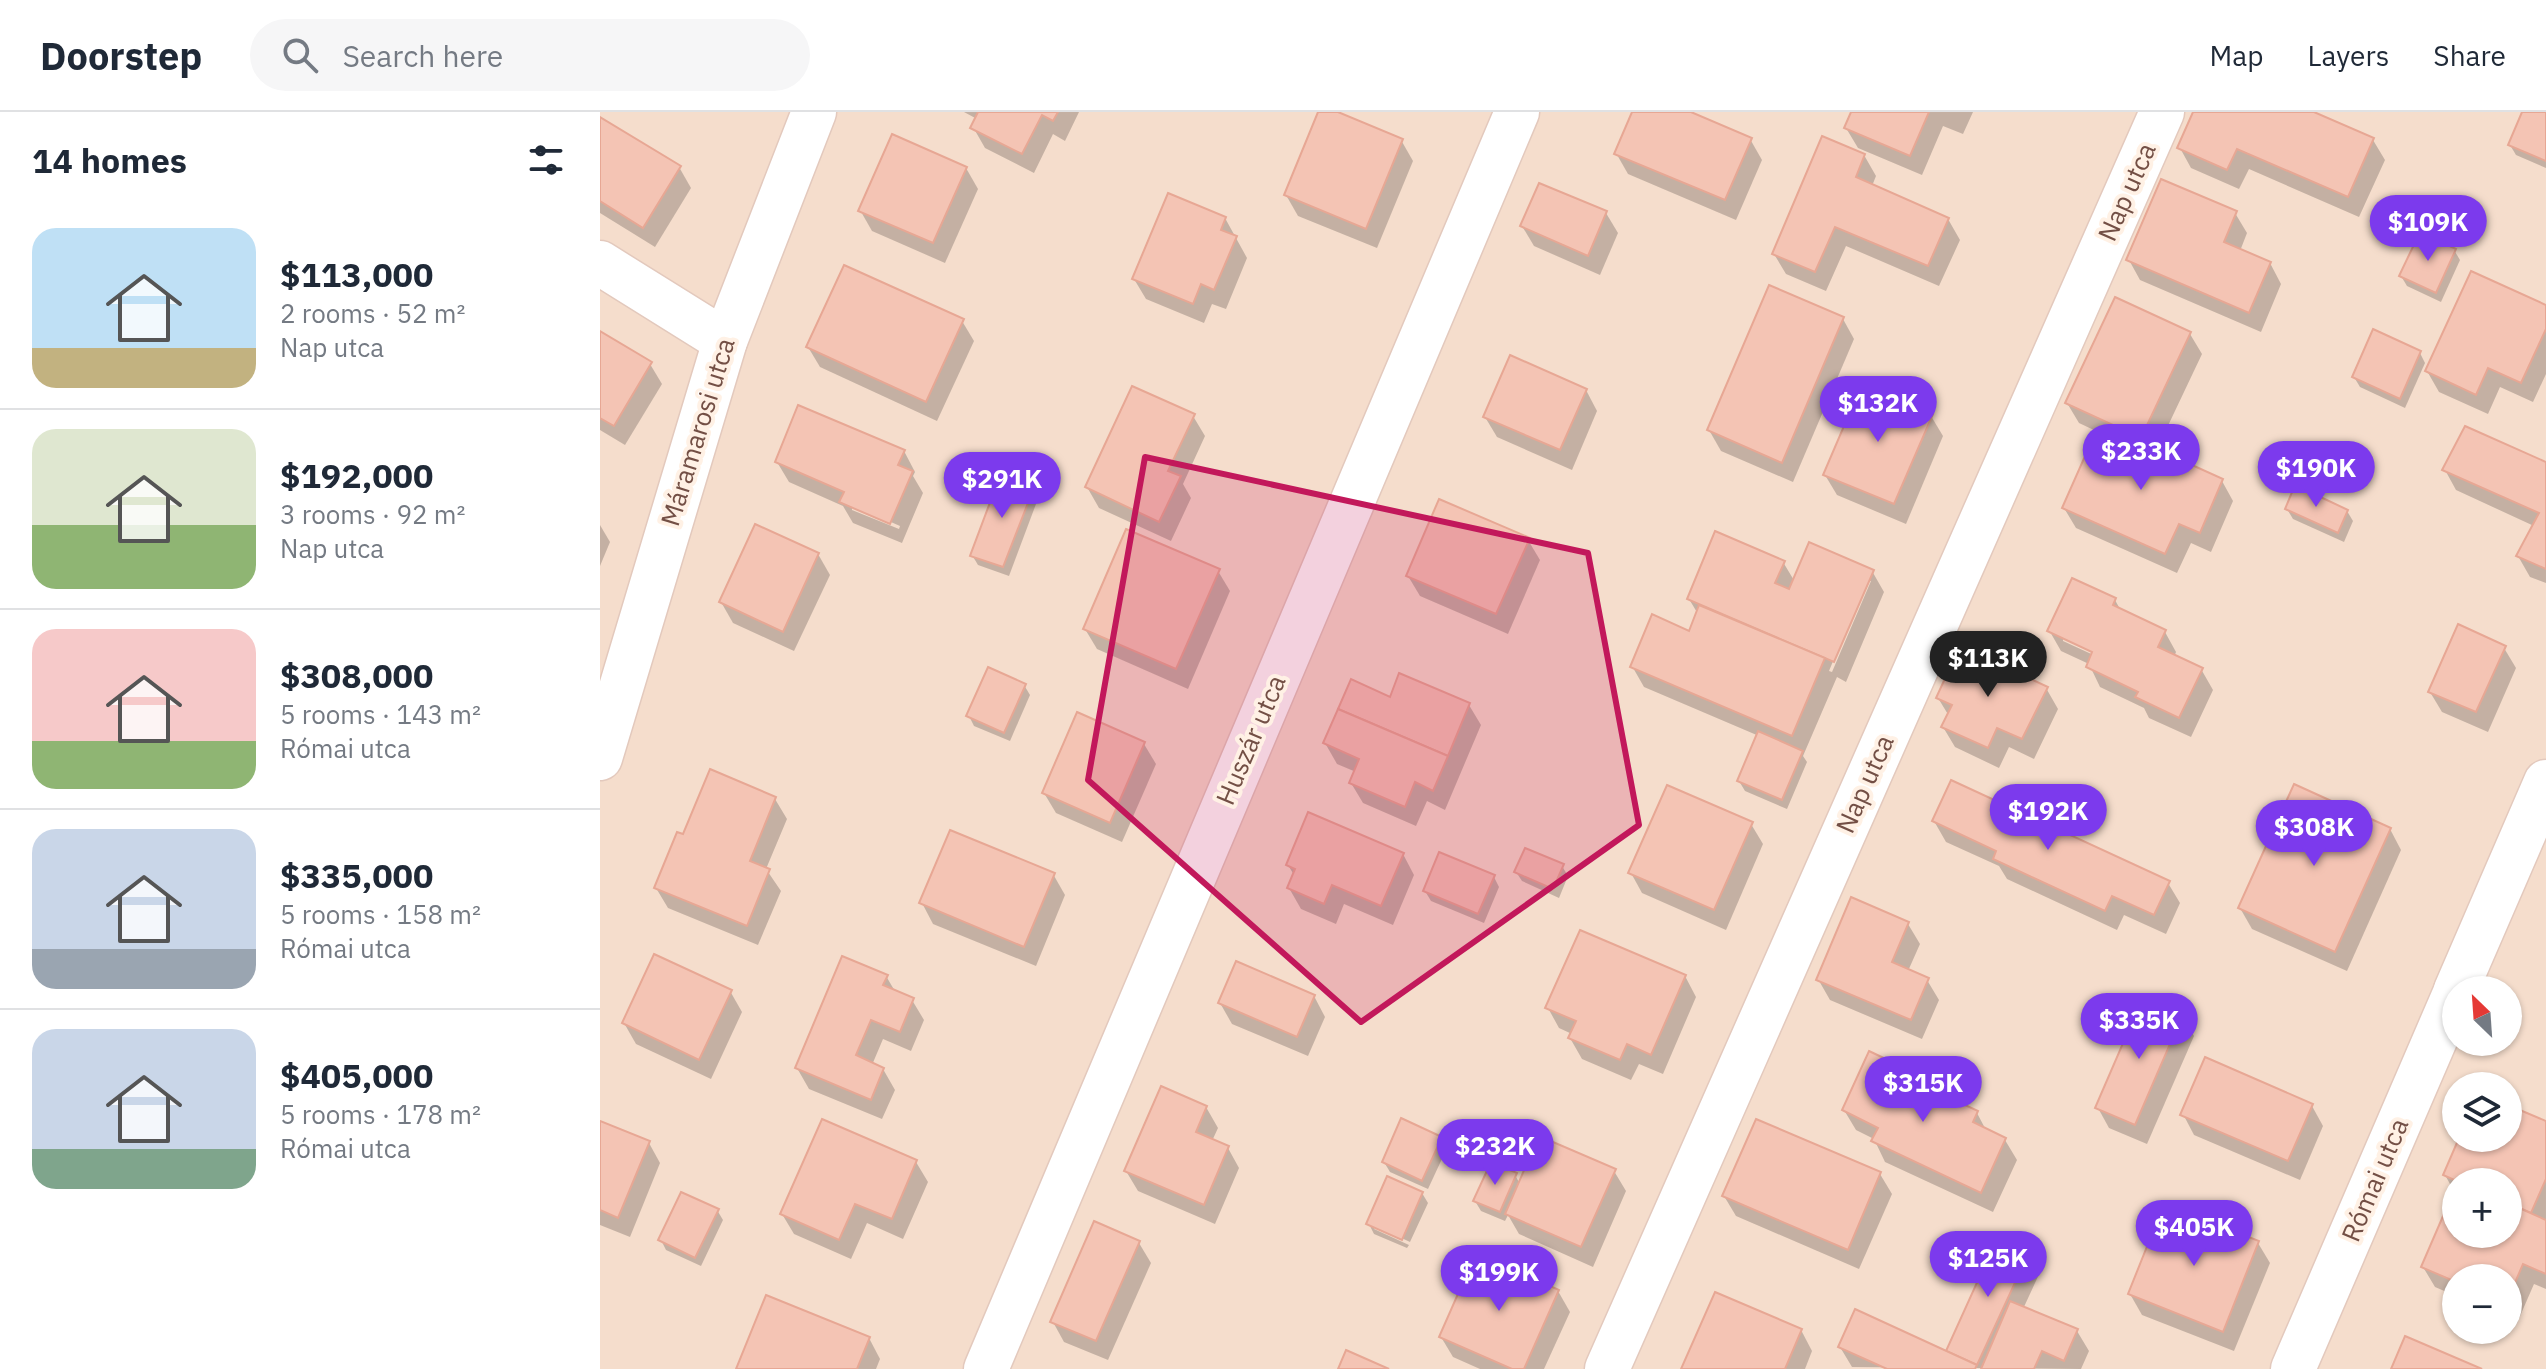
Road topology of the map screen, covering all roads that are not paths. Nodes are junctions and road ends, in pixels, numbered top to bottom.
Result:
1 (814, 112) edge
2 (1517, 112) edge
3 (2162, 112) edge
4 (600, 263) edge
5 (725, 341) junction
6 (600, 758) edge
7 (2546, 782) edge
8 (2462, 976) edge
9 (2442, 1023) edge
10 (986, 1369) edge
11 (1607, 1369) edge
12 (2293, 1369) edge

1 - 5 street, Máramarosi utca
2 - 10 street, Huszár utca
3 - 11 street, Nap utca
4 - 5 street
5 - 6 street, Máramarosi utca
7 - 8 street, Római utca
9 - 12 street, Római utca

